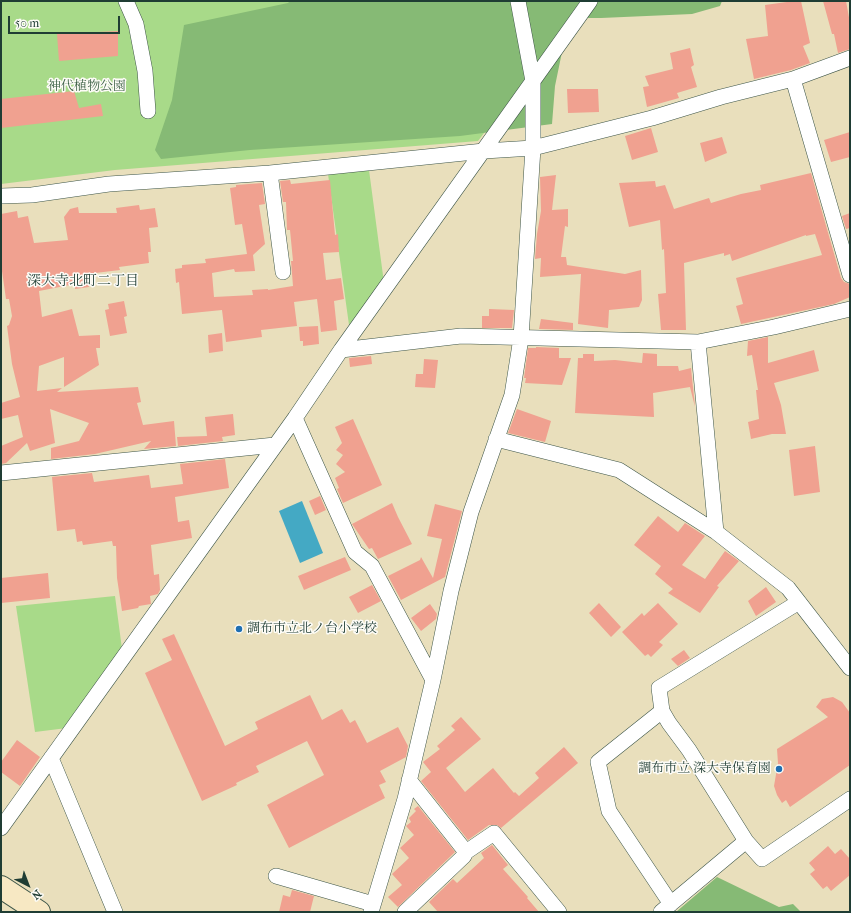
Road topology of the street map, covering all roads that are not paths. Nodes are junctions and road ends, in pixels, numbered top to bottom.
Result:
1 (126, 1) edge
2 (518, 1) edge
3 (590, 1) edge
4 (850, 58) edge
5 (793, 79) junction
6 (533, 81) junction
7 (148, 111) dead end
8 (533, 148) junction
9 (484, 151) junction
10 (270, 173) junction
11 (1, 196) edge
12 (283, 272) dead end
13 (850, 275) edge
14 (850, 309) edge
15 (521, 338) junction
16 (698, 342) junction
17 (341, 350) junction
18 (295, 418) junction
19 (496, 439) junction
20 (275, 445) junction
21 (1, 473) edge
22 (716, 532) junction
23 (799, 602) junction
24 (850, 668) edge
25 (433, 680) junction
26 (662, 711) junction
27 (52, 758) junction
28 (408, 780) junction
29 (850, 799) edge
30 (1, 828) edge
31 (746, 841) junction
32 (466, 852) junction
33 (276, 876) dead end
34 (1, 887) edge
35 (372, 908) edge
36 (666, 908) edge
37 (39, 912) edge
38 (115, 912) edge
39 (405, 912) edge
40 (559, 912) edge

1 - 7 street
2 - 6 street
3 - 6 street
4 - 5 street
5 - 8 street
5 - 13 street
6 - 8 street
6 - 9 street
8 - 9 street
8 - 15 street
9 - 10 street
9 - 17 street
10 - 11 street
10 - 12 street
14 - 16 street
15 - 16 street
15 - 17 street
15 - 19 street
16 - 22 street
17 - 18 street
18 - 20 street
18 - 25 street
19 - 22 street
19 - 25 street
20 - 21 street
20 - 27 street
22 - 23 street
23 - 24 street
23 - 26 street
25 - 28 street
26 - 31 street
26 - 36 street
27 - 30 street
27 - 38 street
28 - 32 street
28 - 35 street
29 - 31 street
31 - 36 street
32 - 39 street
32 - 40 street
33 - 35 street
34 - 37 main road

